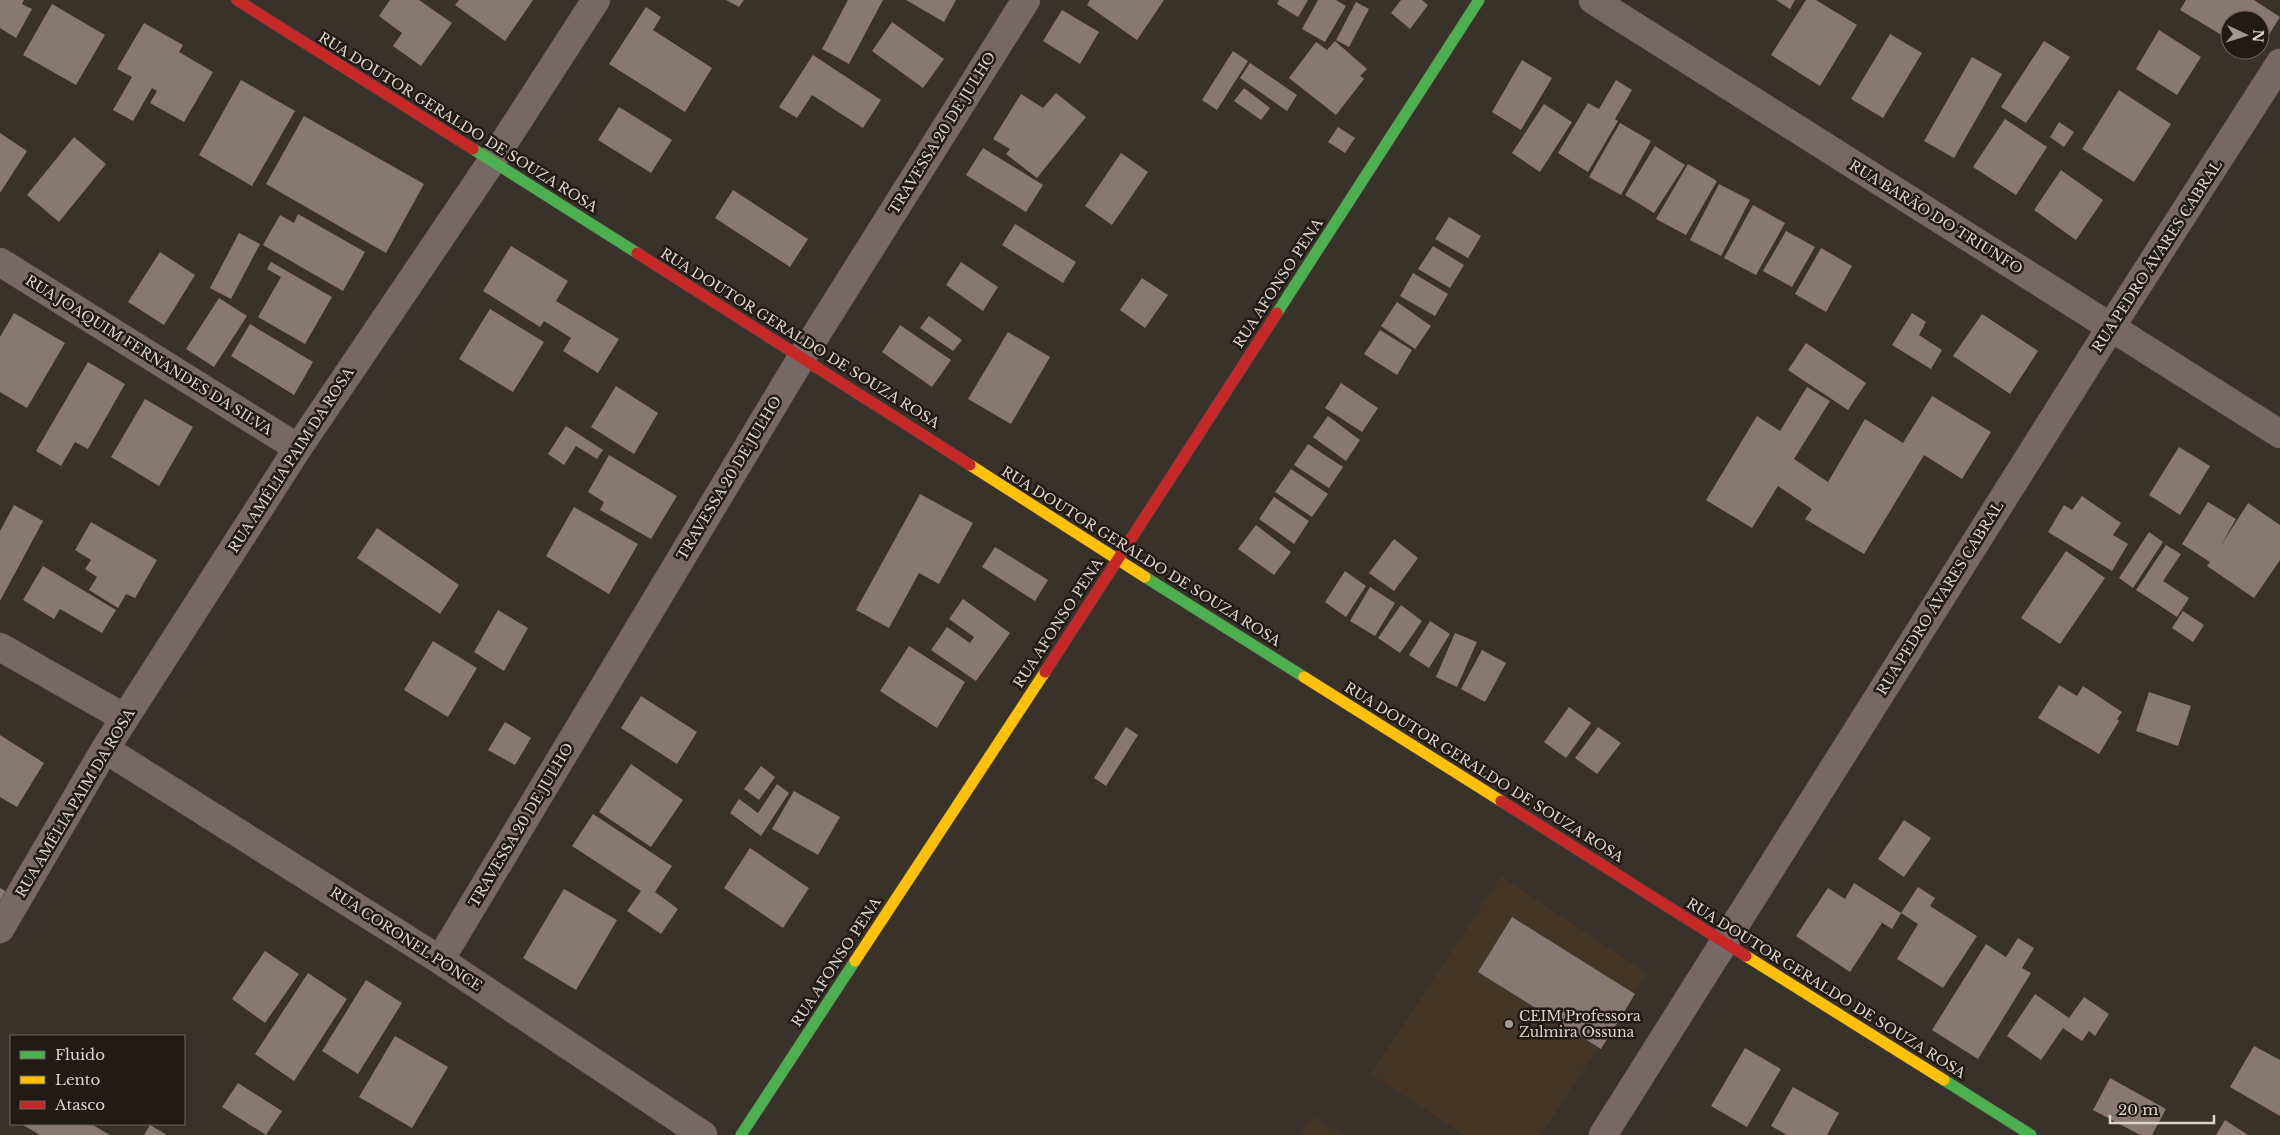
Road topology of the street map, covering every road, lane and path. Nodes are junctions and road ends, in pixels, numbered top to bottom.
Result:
1 (237, 0) edge
2 (596, 0) edge
3 (1026, 0) edge
4 (1479, 0) edge
5 (1593, 0) edge
6 (2280, 63) edge
7 (492, 161) junction
8 (0, 262) edge
9 (2111, 327) junction
10 (802, 357) junction
11 (2280, 434) edge
12 (298, 448) junction
13 (1118, 560) junction
14 (0, 647) edge
15 (125, 718) junction
16 (105, 749) junction
17 (0, 929) edge
18 (1723, 941) junction
19 (440, 960) junction
20 (703, 1135) edge
21 (741, 1135) edge
22 (1603, 1135) edge
23 (2031, 1135) edge

1 - 7 street, RUA DOUTOR GERALDO DE SOUZA ROSA
2 - 7 street, RUA AMÉLIA PAIM DA ROSA
3 - 10 street, TRAVESSA 20 DE JULHO
4 - 13 street, RUA AFONSO PENA
5 - 9 street, RUA BARÃO DO TRIUNFO
6 - 9 street, RUA PEDRO ÁVARES CABRAL
7 - 10 street, RUA DOUTOR GERALDO DE SOUZA ROSA
7 - 12 street, RUA AMÉLIA PAIM DA ROSA
8 - 12 street, RUA JOAQUIM FERNANDES DA SILVA
9 - 11 street, RUA BARÃO DO TRIUNFO
9 - 18 street, RUA PEDRO ÁVARES CABRAL
10 - 13 street, RUA DOUTOR GERALDO DE SOUZA ROSA
10 - 19 street, TRAVESSA 20 DE JULHO
12 - 15 street, RUA AMÉLIA PAIM DA ROSA
13 - 18 street, RUA DOUTOR GERALDO DE SOUZA ROSA
13 - 21 street, RUA AFONSO PENA
14 - 15 street
15 - 16 street, RUA AMÉLIA PAIM DA ROSA
16 - 17 street, RUA AMÉLIA PAIM DA ROSA
16 - 19 street, RUA CORONEL PONCE
18 - 22 street, RUA PEDRO ÁVARES CABRAL
18 - 23 street, RUA DOUTOR GERALDO DE SOUZA ROSA
19 - 20 street, RUA CORONEL PONCE

